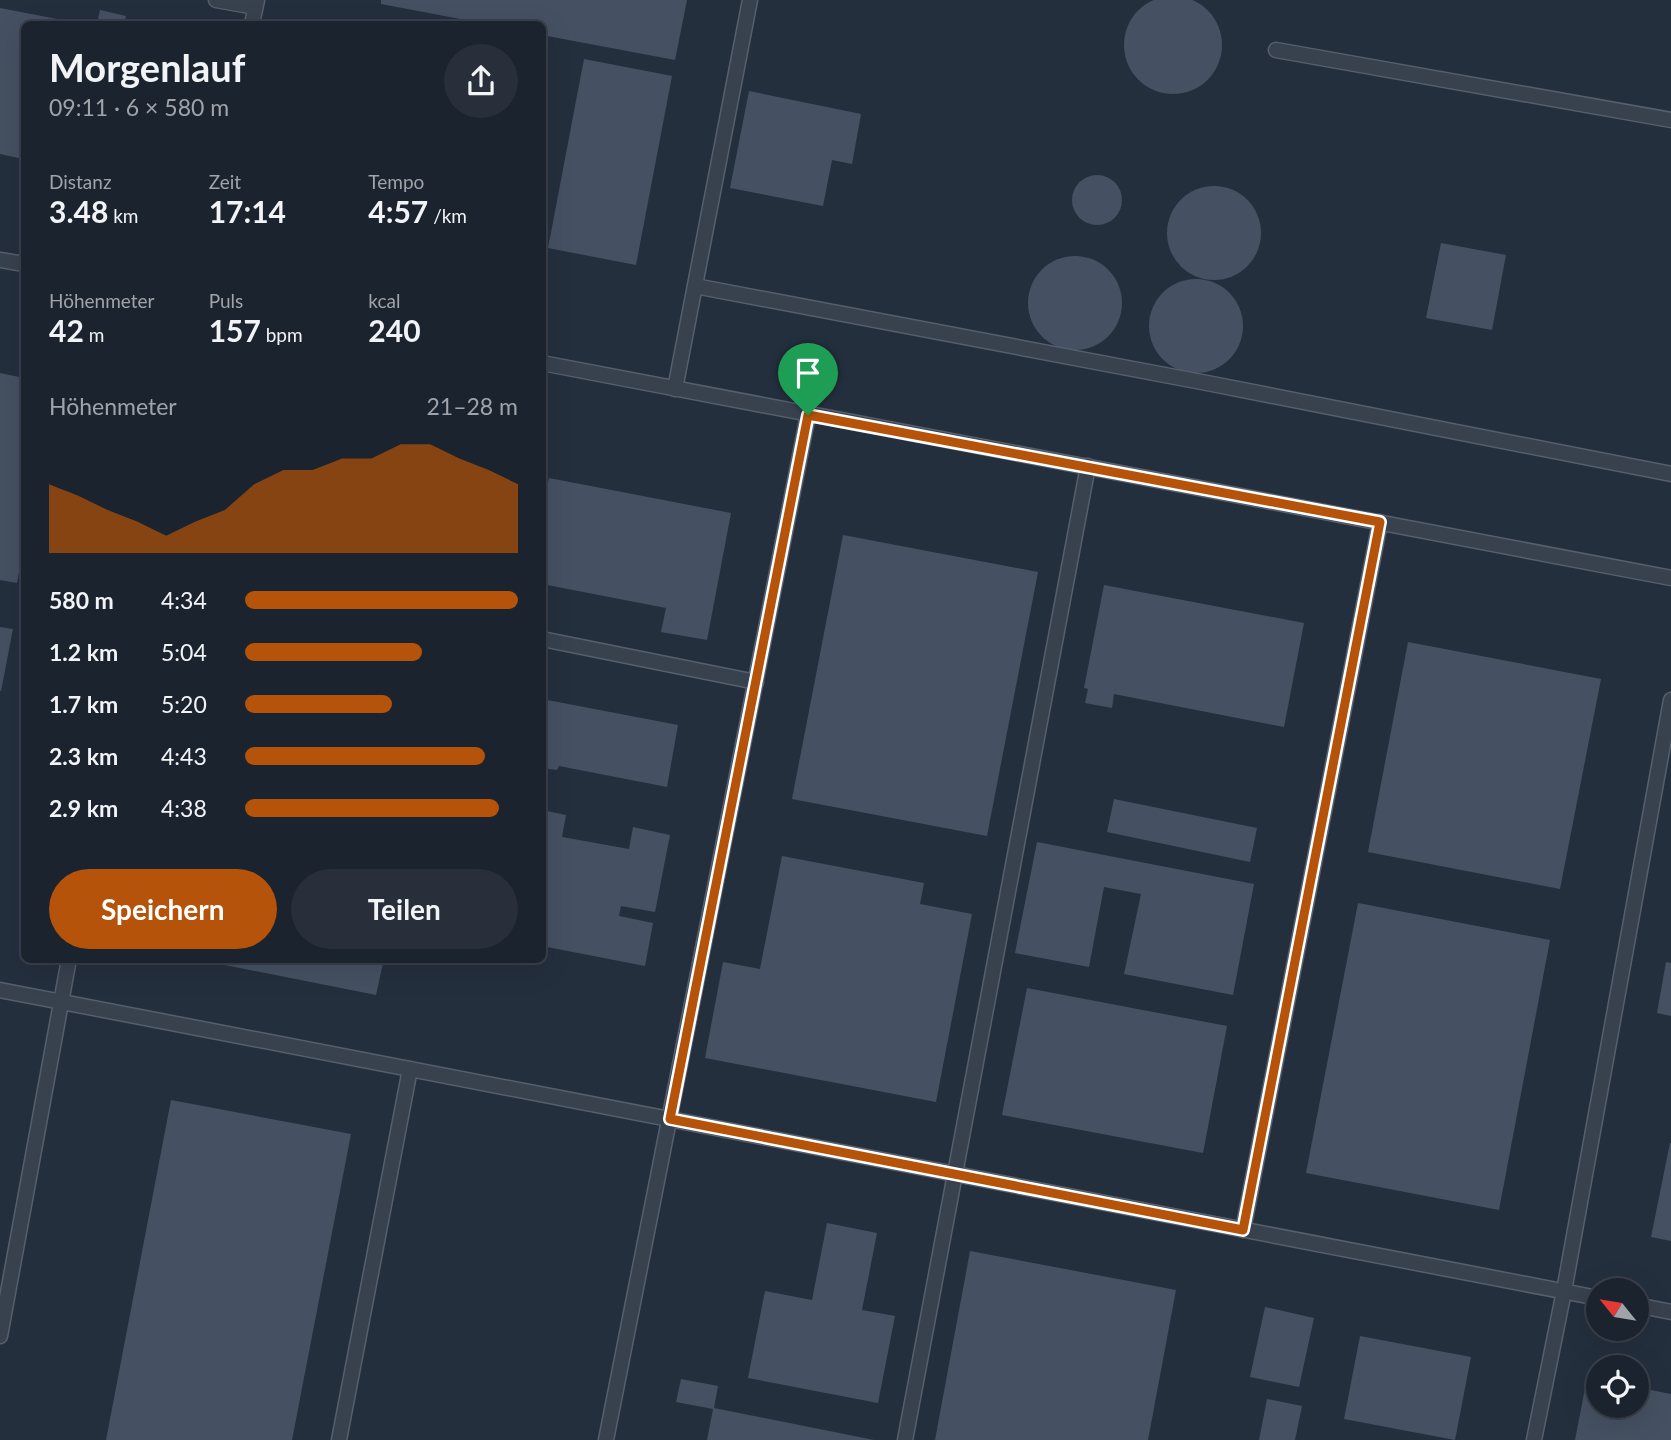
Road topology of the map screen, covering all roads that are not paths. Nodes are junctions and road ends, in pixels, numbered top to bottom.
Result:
1 (216, 0) edge
2 (750, 0) edge
3 (256, 4) edge
4 (1276, 50) dead end
5 (1671, 120) edge
6 (0, 260) edge
7 (21, 264) edge
8 (695, 286) junction
9 (546, 364) edge
10 (675, 389) junction
11 (808, 415) junction
12 (1088, 466) junction
13 (1671, 474) edge
14 (1380, 522) junction
15 (1671, 578) edge
16 (546, 640) edge
17 (756, 682) junction
18 (1671, 700) edge
19 (1669, 725) edge
20 (68, 963) edge
21 (0, 990) edge
22 (61, 1002) junction
23 (410, 1069) junction
24 (670, 1119) junction
25 (954, 1175) junction
26 (1243, 1230) junction
27 (1564, 1291) junction
28 (1586, 1296) edge
29 (1649, 1308) edge
30 (1671, 1312) edge
31 (0, 1336) edge
32 (339, 1440) edge
33 (606, 1440) edge
34 (905, 1440) edge
35 (1534, 1440) edge

1 - 3 lane
2 - 8 lane
4 - 5 lane
6 - 7 lane
8 - 10 lane
8 - 13 lane
9 - 10 lane
10 - 11 lane
11 - 12 lane
11 - 17 lane
12 - 14 lane
12 - 25 lane
14 - 15 lane
14 - 26 lane
16 - 17 lane
17 - 24 lane
18 - 19 lane
19 - 27 lane
20 - 22 lane
21 - 22 lane
22 - 23 lane
22 - 31 lane
23 - 24 lane
23 - 32 lane
24 - 25 lane
24 - 33 lane
25 - 26 lane
25 - 34 lane
26 - 27 lane
27 - 28 lane
27 - 35 lane
29 - 30 lane

